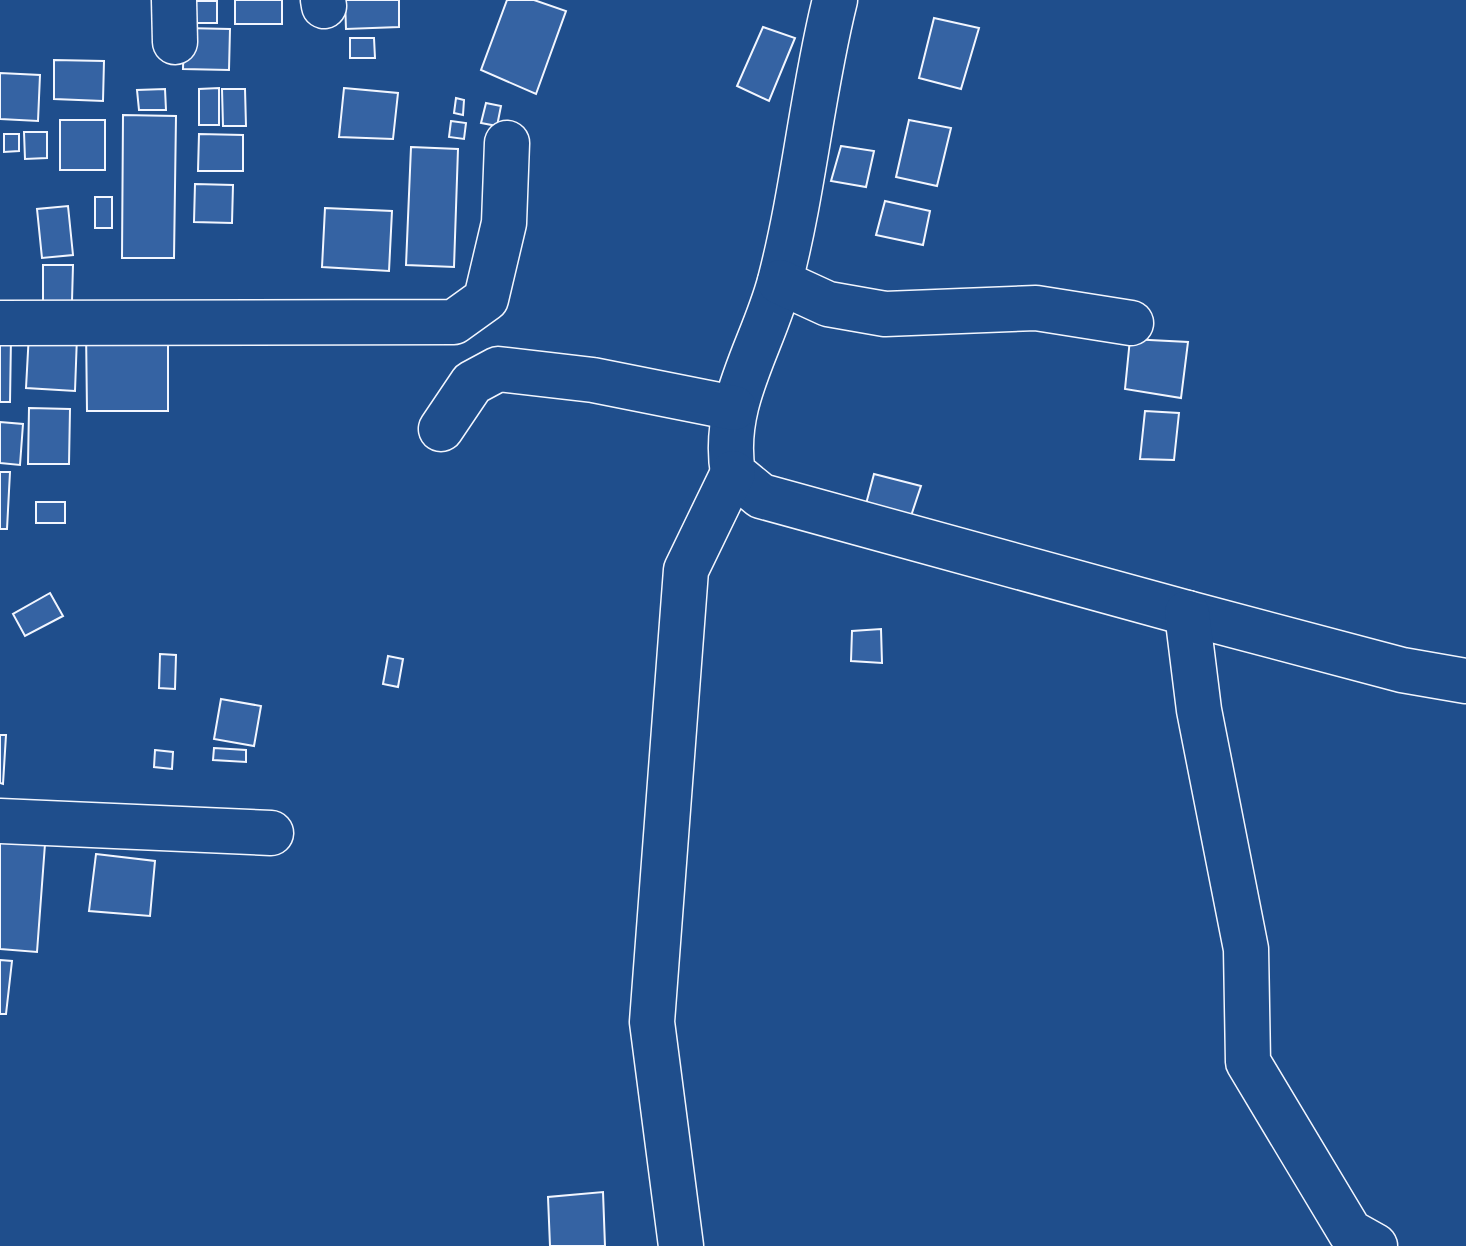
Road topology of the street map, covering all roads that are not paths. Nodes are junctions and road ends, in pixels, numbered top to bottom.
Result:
1 (835, 0) edge
2 (507, 143) dead end
3 (780, 282) junction
4 (0, 323) edge
5 (1131, 323) dead end
6 (734, 408) junction
7 (441, 429) dead end
8 (733, 473) junction
9 (1187, 613) junction
10 (1466, 681) edge
11 (0, 821) edge
12 (271, 833) dead end
13 (681, 1246) edge
14 (1375, 1246) edge

1 - 3 street
2 - 4 street
3 - 5 street
3 - 6 street
6 - 7 street
6 - 8 street
8 - 9 street
8 - 13 street
9 - 10 street
9 - 14 street
11 - 12 street

